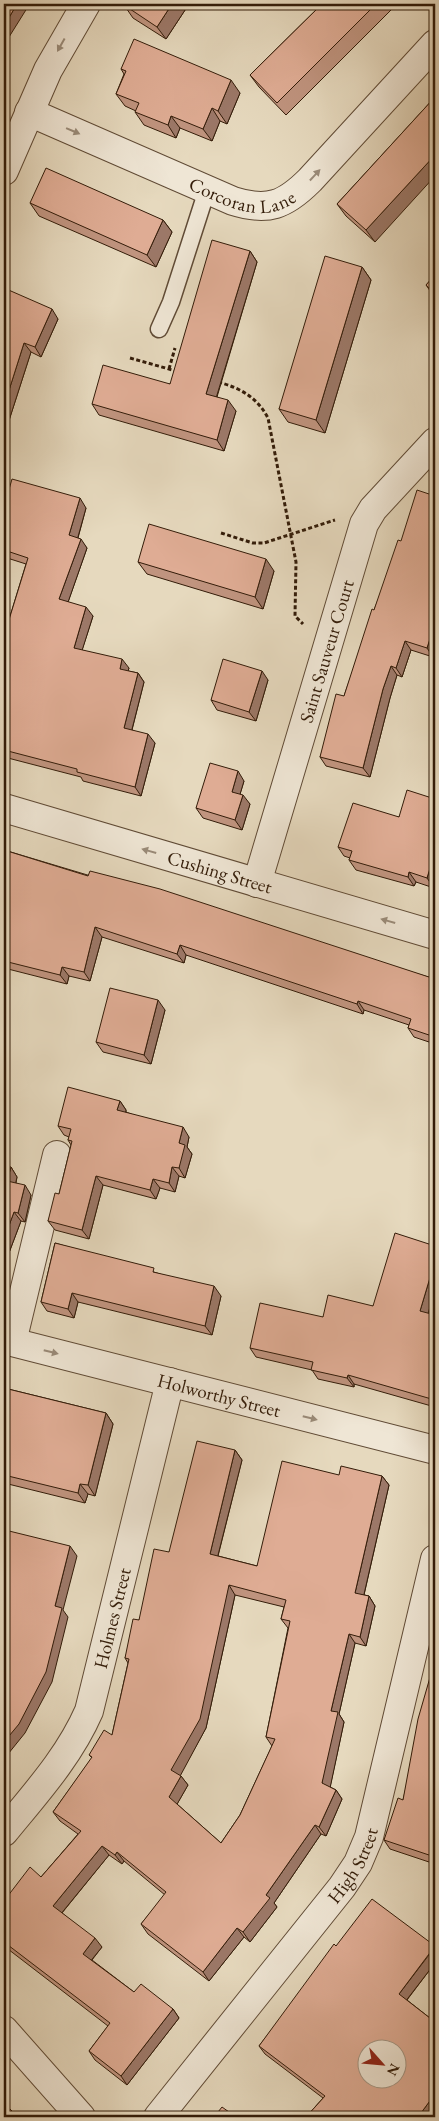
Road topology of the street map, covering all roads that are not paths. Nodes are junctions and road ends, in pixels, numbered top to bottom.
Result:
1 (86, 4) edge
2 (435, 44) edge
3 (29, 112) junction
4 (4, 171) edge
5 (207, 190) junction
6 (159, 329) dead end
7 (435, 442) edge
8 (4, 808) edge
9 (257, 883) junction
10 (435, 935) edge
11 (57, 1156) dead end
12 (8, 1341) edge
13 (170, 1382) junction
14 (435, 1450) edge
15 (435, 1560) edge
16 (4, 1832) edge
17 (4, 2030) edge
18 (81, 2117) edge
19 (158, 2117) edge

1 -> 3 street
5 -> 2 street, Corcoran Lane
3 - 4 street
3 -> 5 street, Corcoran Lane
5 - 6 lane
7 - 9 street, Saint Sauveur Court
9 -> 8 street, Cushing Street
10 -> 9 street, Cushing Street
11 - 12 street
12 -> 13 street, Holworthy Street
13 -> 14 street, Holworthy Street
13 - 16 street, Holmes Street
15 - 19 street, High Street
17 - 18 street

